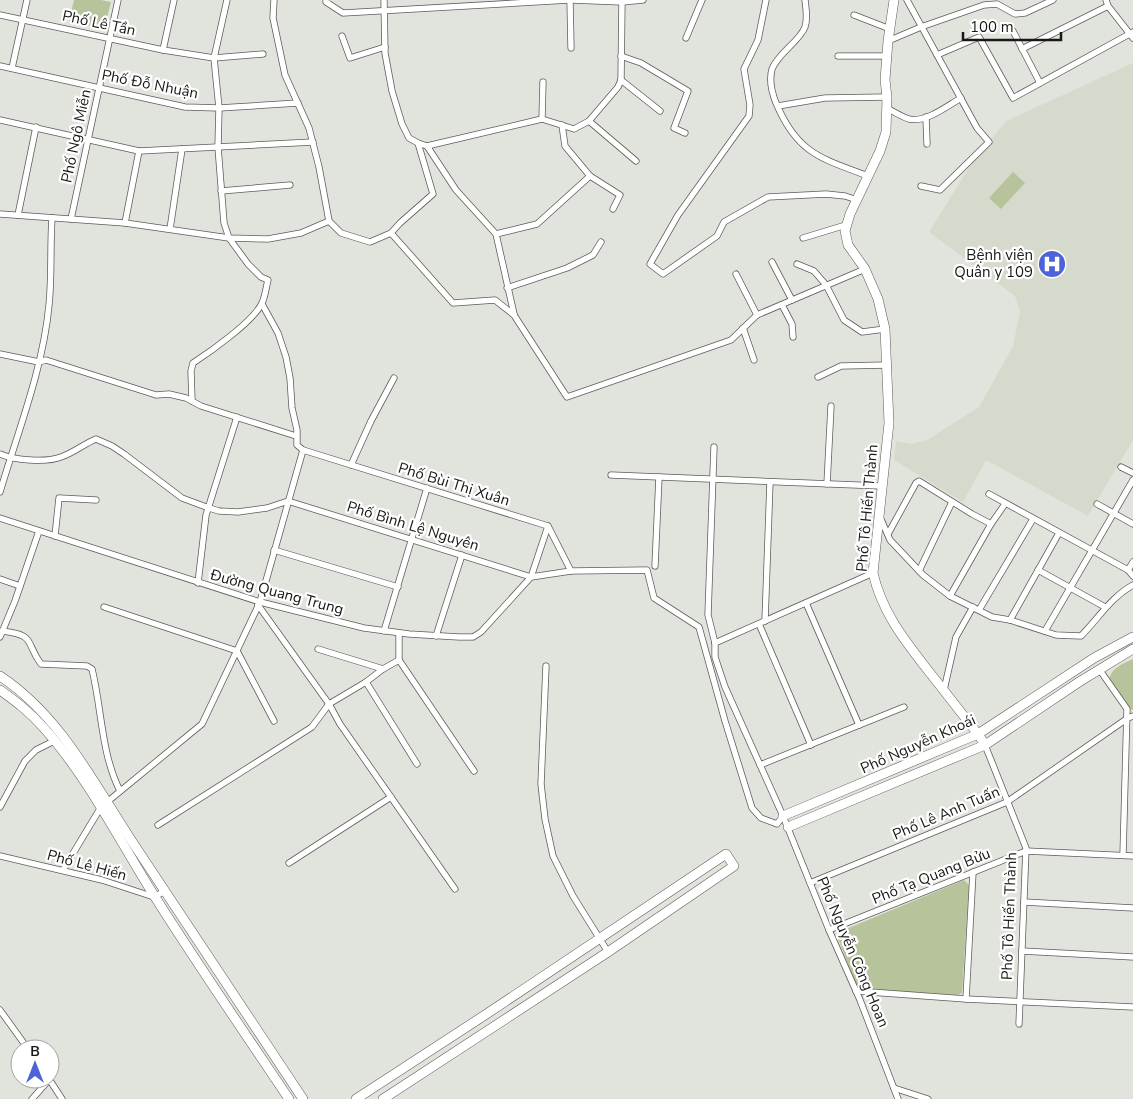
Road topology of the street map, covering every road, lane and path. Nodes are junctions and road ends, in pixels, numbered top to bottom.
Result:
1 (26, 0) edge
2 (118, 0) edge
3 (174, 0) edge
4 (227, 0) edge
5 (274, 0) edge
6 (326, 0) edge
7 (384, 0) edge
8 (443, 0) edge
9 (570, 0) edge
10 (643, 0) edge
11 (702, 0) edge
12 (766, 0) edge
13 (805, 0) edge
14 (894, 0) edge
15 (907, 0) edge
16 (1053, 0) edge
17 (622, 1) edge
18 (488, 2) edge
19 (1107, 3) edge
20 (442, 7) junction
21 (384, 10) junction
22 (0, 15) edge
23 (854, 15) dead end
24 (22, 20) junction
25 (922, 26) junction
26 (890, 29) junction
27 (1013, 31) dead end
28 (1132, 35) edge
29 (342, 36) dead end
30 (110, 38) junction
31 (686, 38) dead end
32 (888, 41) junction
33 (385, 47) junction
34 (571, 48) dead end
35 (1022, 49) junction
36 (163, 50) junction
37 (263, 54) dead end
38 (937, 55) junction
39 (621, 56) junction
40 (838, 56) dead end
41 (887, 56) junction
42 (214, 58) junction
43 (0, 66) edge
44 (12, 68) junction
45 (621, 80) junction
46 (543, 82) dead end
47 (1040, 83) junction
48 (99, 88) junction
49 (887, 97) junction
50 (961, 98) junction
51 (298, 103) junction
52 (778, 106) junction
53 (219, 108) junction
54 (887, 108) junction
55 (660, 111) dead end
56 (926, 117) junction
57 (0, 120) edge
58 (542, 120) junction
59 (589, 120) junction
60 (562, 125) junction
61 (36, 127) junction
62 (685, 133) dead end
63 (88, 139) junction
64 (313, 142) junction
65 (418, 143) junction
66 (927, 144) dead end
67 (427, 146) junction
68 (218, 147) junction
69 (182, 149) junction
70 (139, 151) junction
71 (636, 161) dead end
72 (590, 176) junction
73 (868, 176) junction
74 (290, 185) dead end
75 (922, 186) dead end
76 (221, 191) junction
77 (857, 200) junction
78 (613, 209) dead end
79 (0, 214) edge
80 (18, 215) junction
81 (52, 218) junction
82 (72, 219) junction
83 (329, 221) junction
84 (125, 223) junction
85 (846, 225) junction
86 (170, 229) junction
87 (391, 233) junction
88 (496, 234) junction
89 (229, 238) junction
90 (803, 238) dead end
91 (602, 242) dead end
92 (772, 262) dead end
93 (797, 264) dead end
94 (865, 270) junction
95 (736, 274) dead end
96 (826, 285) junction
97 (507, 288) junction
98 (495, 300) junction
99 (510, 300) junction
100 (792, 300) junction
101 (262, 304) junction
102 (782, 304) junction
103 (514, 315) junction
104 (757, 315) junction
105 (744, 328) junction
106 (885, 329) junction
107 (793, 337) dead end
108 (0, 354) edge
109 (754, 360) dead end
110 (39, 362) junction
111 (887, 365) junction
112 (394, 378) dead end
113 (818, 378) dead end
114 (192, 401) junction
115 (831, 406) dead end
116 (237, 418) junction
117 (296, 436) junction
118 (714, 447) dead end
119 (303, 450) junction
120 (0, 454) edge
121 (10, 459) junction
122 (351, 465) junction
123 (1121, 467) dead end
124 (1133, 473) edge
125 (611, 476) dead end
126 (659, 477) junction
127 (713, 480) junction
128 (1133, 480) edge
129 (770, 482) junction
130 (827, 484) junction
131 (881, 486) junction
132 (427, 488) junction
133 (0, 492) edge
134 (989, 494) dead end
135 (96, 500) dead end
136 (288, 501) junction
137 (952, 502) junction
138 (1004, 504) junction
139 (1097, 504) dead end
140 (209, 508) junction
141 (1114, 513) junction
142 (880, 517) junction
143 (0, 518) edge
144 (1032, 519) junction
145 (991, 524) junction
146 (1133, 524) edge
147 (548, 526) junction
148 (39, 531) junction
149 (1059, 533) junction
150 (888, 534) junction
151 (55, 536) junction
152 (412, 538) junction
153 (274, 550) junction
154 (1091, 551) junction
155 (462, 554) junction
156 (1133, 562) edge
157 (656, 566) dead end
158 (919, 570) junction
159 (1038, 570) junction
160 (1128, 570) junction
161 (571, 571) junction
162 (873, 574) junction
163 (1133, 576) edge
164 (531, 577) junction
165 (0, 579) edge
166 (198, 583) junction
167 (1133, 585) edge
168 (20, 586) junction
169 (398, 587) junction
170 (1070, 588) junction
171 (950, 596) junction
172 (259, 603) junction
173 (806, 603) junction
174 (104, 607) dead end
175 (1105, 607) junction
176 (976, 609) junction
177 (1010, 620) junction
178 (762, 623) junction
179 (384, 631) junction
180 (1046, 631) junction
181 (399, 633) junction
182 (1, 634) edge
183 (436, 636) junction
184 (1133, 637) edge
185 (715, 643) junction
186 (318, 649) dead end
187 (1133, 649) edge
188 (238, 651) junction
189 (399, 660) junction
190 (546, 666) dead end
191 (382, 669) junction
192 (1099, 669) junction
193 (0, 676) edge
194 (366, 682) junction
195 (0, 690) edge
196 (944, 690) junction
197 (329, 704) junction
198 (904, 707) dead end
199 (1130, 717) edge
200 (274, 721) dead end
201 (859, 725) junction
202 (978, 734) junction
203 (54, 741) junction
204 (811, 745) junction
205 (985, 745) junction
206 (417, 764) dead end
207 (760, 765) junction
208 (474, 771) dead end
209 (120, 791) junction
210 (391, 797) junction
211 (1007, 802) junction
212 (103, 804) junction
213 (0, 807) edge
214 (783, 816) junction
215 (777, 824) junction
216 (158, 825) dead end
217 (788, 827) junction
218 (1026, 851) junction
219 (1123, 855) junction
220 (0, 856) edge
221 (1133, 856) edge
222 (289, 863) dead end
223 (64, 870) junction
224 (973, 872) junction
225 (810, 883) junction
226 (455, 889) dead end
227 (165, 891) junction
228 (154, 897) junction
229 (1024, 902) junction
230 (1133, 908) edge
231 (829, 930) junction
232 (600, 939) junction
233 (1022, 951) junction
234 (608, 952) junction
235 (1133, 957) edge
236 (856, 991) junction
237 (966, 998) junction
238 (1020, 1001) junction
239 (1133, 1006) edge
240 (0, 1010) edge
241 (1019, 1024) dead end
242 (21, 1039) edge
243 (894, 1088) junction
244 (40, 1089) edge
245 (32, 1099) edge
246 (289, 1099) edge
247 (303, 1099) edge
248 (356, 1099) edge
249 (383, 1099) edge
250 (898, 1099) edge
251 (928, 1099) edge

1 - 24 street
2 - 30 street, Phố Ngô Miễn
3 - 36 street
4 - 42 street
5 - 51 street
6 - 21 street
7 - 21 street
8 - 20 street
9 - 17 street
9 - 18 street
9 - 34 street
10 - 17 street
11 - 31 street
12 - 77 street
13 - 52 street
14 - 26 street
15 - 25 street
16 - 25 street
17 - 39 street
18 - 20 street
19 - 28 street
19 - 35 street
20 - 21 street
21 - 33 street
22 - 24 street, Phố Lê Tần
23 - 26 street
24 - 30 street, Phố Lê Tần
24 - 44 street
25 - 32 street
25 - 38 street
26 - 32 street
27 - 35 street
28 - 47 street
29 - 33 street
30 - 36 street, Phố Lê Tần
30 - 48 street, Phố Ngô Miễn
32 - 41 street
33 - 65 street
35 - 47 street
36 - 42 street, Phố Lê Tần
37 - 42 street, Phố Lê Tần
38 - 47 street
38 - 50 street
39 - 45 street
39 - 62 street
40 - 41 street
41 - 49 street
42 - 53 street
43 - 44 street, Phố Đỗ Nhuận
44 - 48 street, Phố Đỗ Nhuận
45 - 55 street
45 - 59 street
46 - 58 street
48 - 53 street, Phố Đỗ Nhuận
48 - 63 street, Phố Ngô Miễn
49 - 52 street
49 - 54 street
50 - 56 street
50 - 75 street
51 - 53 street, Phố Đỗ Nhuận
51 - 64 street
52 - 73 street
53 - 68 street
54 - 56 street
54 - 73 street
56 - 66 street
57 - 61 street
58 - 60 street
58 - 67 street
59 - 60 street
59 - 71 street
60 - 72 street
61 - 63 street
61 - 80 street
63 - 70 street
63 - 82 street, Phố Ngô Miễn
64 - 68 street
64 - 83 street
65 - 67 street
65 - 87 street
67 - 88 street
68 - 69 street
68 - 76 street
69 - 70 street
69 - 86 street
70 - 84 street
72 - 78 street
72 - 88 street
73 - 77 street
74 - 76 street
76 - 89 street
77 - 85 street
79 - 80 street
80 - 81 street
81 - 82 street
81 - 110 street
82 - 84 street
83 - 87 street
83 - 89 street
84 - 86 street
85 - 90 street
85 - 94 street, Phố Tô Hiến Thành
86 - 89 street
87 - 98 street
88 - 97 street
89 - 101 street
91 - 97 street
92 - 100 street
93 - 96 street
94 - 96 street
94 - 106 street, Phố Tô Hiến Thành
95 - 104 street
96 - 100 street
96 - 106 street
97 - 99 street
98 - 99 street
98 - 103 street
99 - 103 street
100 - 102 street
101 - 114 street
101 - 117 street
102 - 104 street
102 - 107 street
103 - 105 street
104 - 105 street
105 - 109 street
106 - 111 street, Phố Tô Hiến Thành
108 - 110 street
110 - 114 street
110 - 121 street
111 - 113 street
111 - 131 street, Phố Tô Hiến Thành
112 - 122 street
114 - 116 street
115 - 130 street
116 - 117 street
116 - 140 street
117 - 119 street
118 - 127 street, Phố Nguyễn Công Hoan
119 - 122 street, Phố Bùi Thị Xuân
119 - 136 street
120 - 121 street
121 - 133 street
121 - 140 street
122 - 132 street, Phố Bùi Thị Xuân
123 - 124 street
125 - 126 street
126 - 127 street
126 - 157 street
127 - 129 street
127 - 185 street, Phố Nguyễn Công Hoan
128 - 141 street
129 - 130 street
129 - 178 street
130 - 131 street
131 - 142 street, Phố Tô Hiến Thành
132 - 147 street, Phố Bùi Thị Xuân
132 - 152 street
134 - 138 street
135 - 151 street
136 - 140 street
136 - 152 street, Phố Bình Lệ Nguyên
136 - 153 street
137 - 145 street
137 - 150 street
137 - 158 street
138 - 144 street
138 - 145 street
139 - 141 street
140 - 166 street
141 - 146 street
141 - 154 street
142 - 150 street
142 - 162 street, Phố Tô Hiến Thành
143 - 148 street, Đường Quang Trung
144 - 149 street
144 - 176 street
145 - 171 street
147 - 161 street
147 - 164 street
148 - 151 street, Đường Quang Trung
148 - 168 street
149 - 154 street
149 - 159 street
150 - 158 street
151 - 166 street, Đường Quang Trung
152 - 155 street, Phố Bình Lệ Nguyên
152 - 169 street
153 - 169 street
153 - 172 street
154 - 160 street
154 - 170 street
155 - 164 street, Phố Bình Lệ Nguyên
155 - 183 street
156 - 160 street
158 - 171 street
159 - 170 street
159 - 177 street
160 - 163 street
161 - 164 street
161 - 215 street
162 - 173 street
162 - 196 street, Phố Tô Hiến Thành
164 - 183 street, Đường Quang Trung
165 - 168 street
166 - 172 street, Đường Quang Trung
167 - 175 street
168 - 182 street
169 - 179 street
170 - 175 street
170 - 180 street
171 - 176 street
172 - 179 street, Đường Quang Trung
172 - 188 street
172 - 197 street
173 - 178 street
173 - 201 street
174 - 188 street
175 - 180 street
176 - 177 street
176 - 196 street
177 - 180 street
178 - 185 street
178 - 204 street
179 - 181 street, Đường Quang Trung
181 - 183 street, Đường Quang Trung
181 - 189 street
182 - 209 street
184 - 202 street, Phố Nguyễn Khoái
185 - 207 street, Phố Nguyễn Công Hoan
186 - 191 street
187 - 192 street, Phố Nguyễn Khoái
188 - 200 street
188 - 209 street
189 - 191 street
189 - 208 street
190 - 232 street
191 - 194 street
192 - 199 street
192 - 205 street, Phố Nguyễn Khoái
193 - 212 street
194 - 197 street
194 - 206 street
195 - 203 street
196 - 202 street, Phố Tô Hiến Thành
197 - 210 street
197 - 216 street
198 - 201 street
199 - 211 street, Phố Lê Anh Tuấn
199 - 219 street
201 - 204 street
202 - 205 street, Phố Tô Hiến Thành
202 - 214 street, Phố Nguyễn Khoái
203 - 212 street
203 - 213 street
204 - 207 street
205 - 211 street, Phố Tô Hiến Thành
205 - 217 street, Phố Nguyễn Khoái
207 - 214 street, Phố Nguyễn Công Hoan
209 - 212 street
210 - 222 street
210 - 226 street
211 - 218 street, Phố Tô Hiến Thành
211 - 225 street, Phố Lê Anh Tuấn
212 - 223 street
212 - 227 street
212 - 228 street
214 - 215 street
214 - 217 street, Phố Nguyễn Công Hoan
215 - 217 street
217 - 225 street, Phố Nguyễn Công Hoan
218 - 219 street, Phố Tạ Quang Bửu
218 - 224 street, Phố Tạ Quang Bửu
218 - 229 street, Phố Tô Hiến Thành
219 - 221 street, Phố Tạ Quang Bửu
220 - 223 street, Phố Lê Hiến
223 - 228 street, Phố Lê Hiến
224 - 231 street, Phố Tạ Quang Bửu
224 - 237 street
225 - 231 street, Phố Nguyễn Công Hoan
227 - 228 street
227 - 247 street
228 - 246 street
229 - 230 street
229 - 233 street, Phố Tô Hiến Thành
231 - 236 street, Phố Nguyễn Công Hoan
232 - 234 street
232 - 234 street
232 - 248 street
233 - 235 street
233 - 238 street, Phố Tô Hiến Thành
234 - 249 street
236 - 237 street
236 - 243 street, Phố Nguyễn Công Hoan
237 - 238 street
238 - 239 street
238 - 241 street, Phố Tô Hiến Thành
240 - 242 street
243 - 250 street, Phố Nguyễn Công Hoan
243 - 251 street
244 - 245 street

